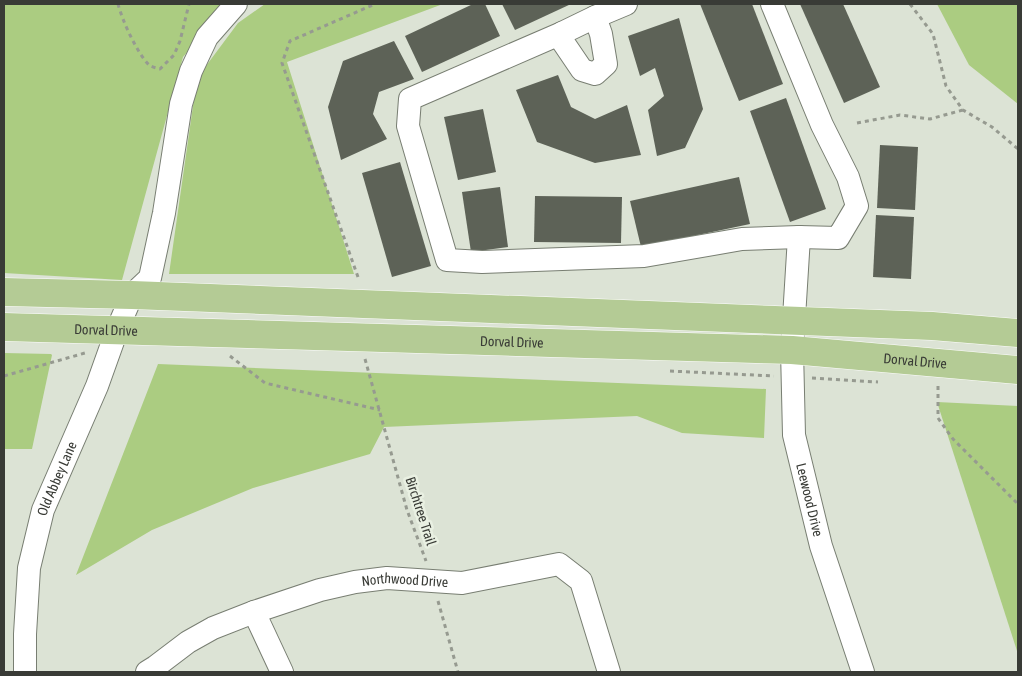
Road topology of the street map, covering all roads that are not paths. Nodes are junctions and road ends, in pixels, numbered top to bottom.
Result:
1 (236, 4) edge
2 (626, 4) edge
3 (772, 4) edge
4 (595, 17) junction
5 (562, 33) junction
6 (799, 236) junction
7 (4, 292) edge
8 (132, 296) junction
9 (794, 320) junction
10 (4, 327) edge
11 (117, 330) junction
12 (1018, 333) edge
13 (792, 350) junction
14 (1018, 370) edge
15 (254, 612) junction
16 (25, 672) edge
17 (147, 672) edge
18 (282, 672) edge
19 (609, 672) edge
20 (863, 672) edge

1 - 8 street
2 - 4 street
3 - 6 street
4 - 5 street
4 - 5 street
5 - 6 street
6 - 9 street, Leewood Drive
7 - 8 main road
8 - 9 main road
8 - 11 street, Old Abbey Lane
9 - 12 main road
9 - 13 street, Leewood Drive
10 - 11 main road, Dorval Drive
11 - 13 main road, Dorval Drive
11 - 16 street, Old Abbey Lane
13 - 14 main road, Dorval Drive
13 - 20 street, Leewood Drive
15 - 17 street, Northwood Drive
15 - 18 street
15 - 19 street, Northwood Drive

